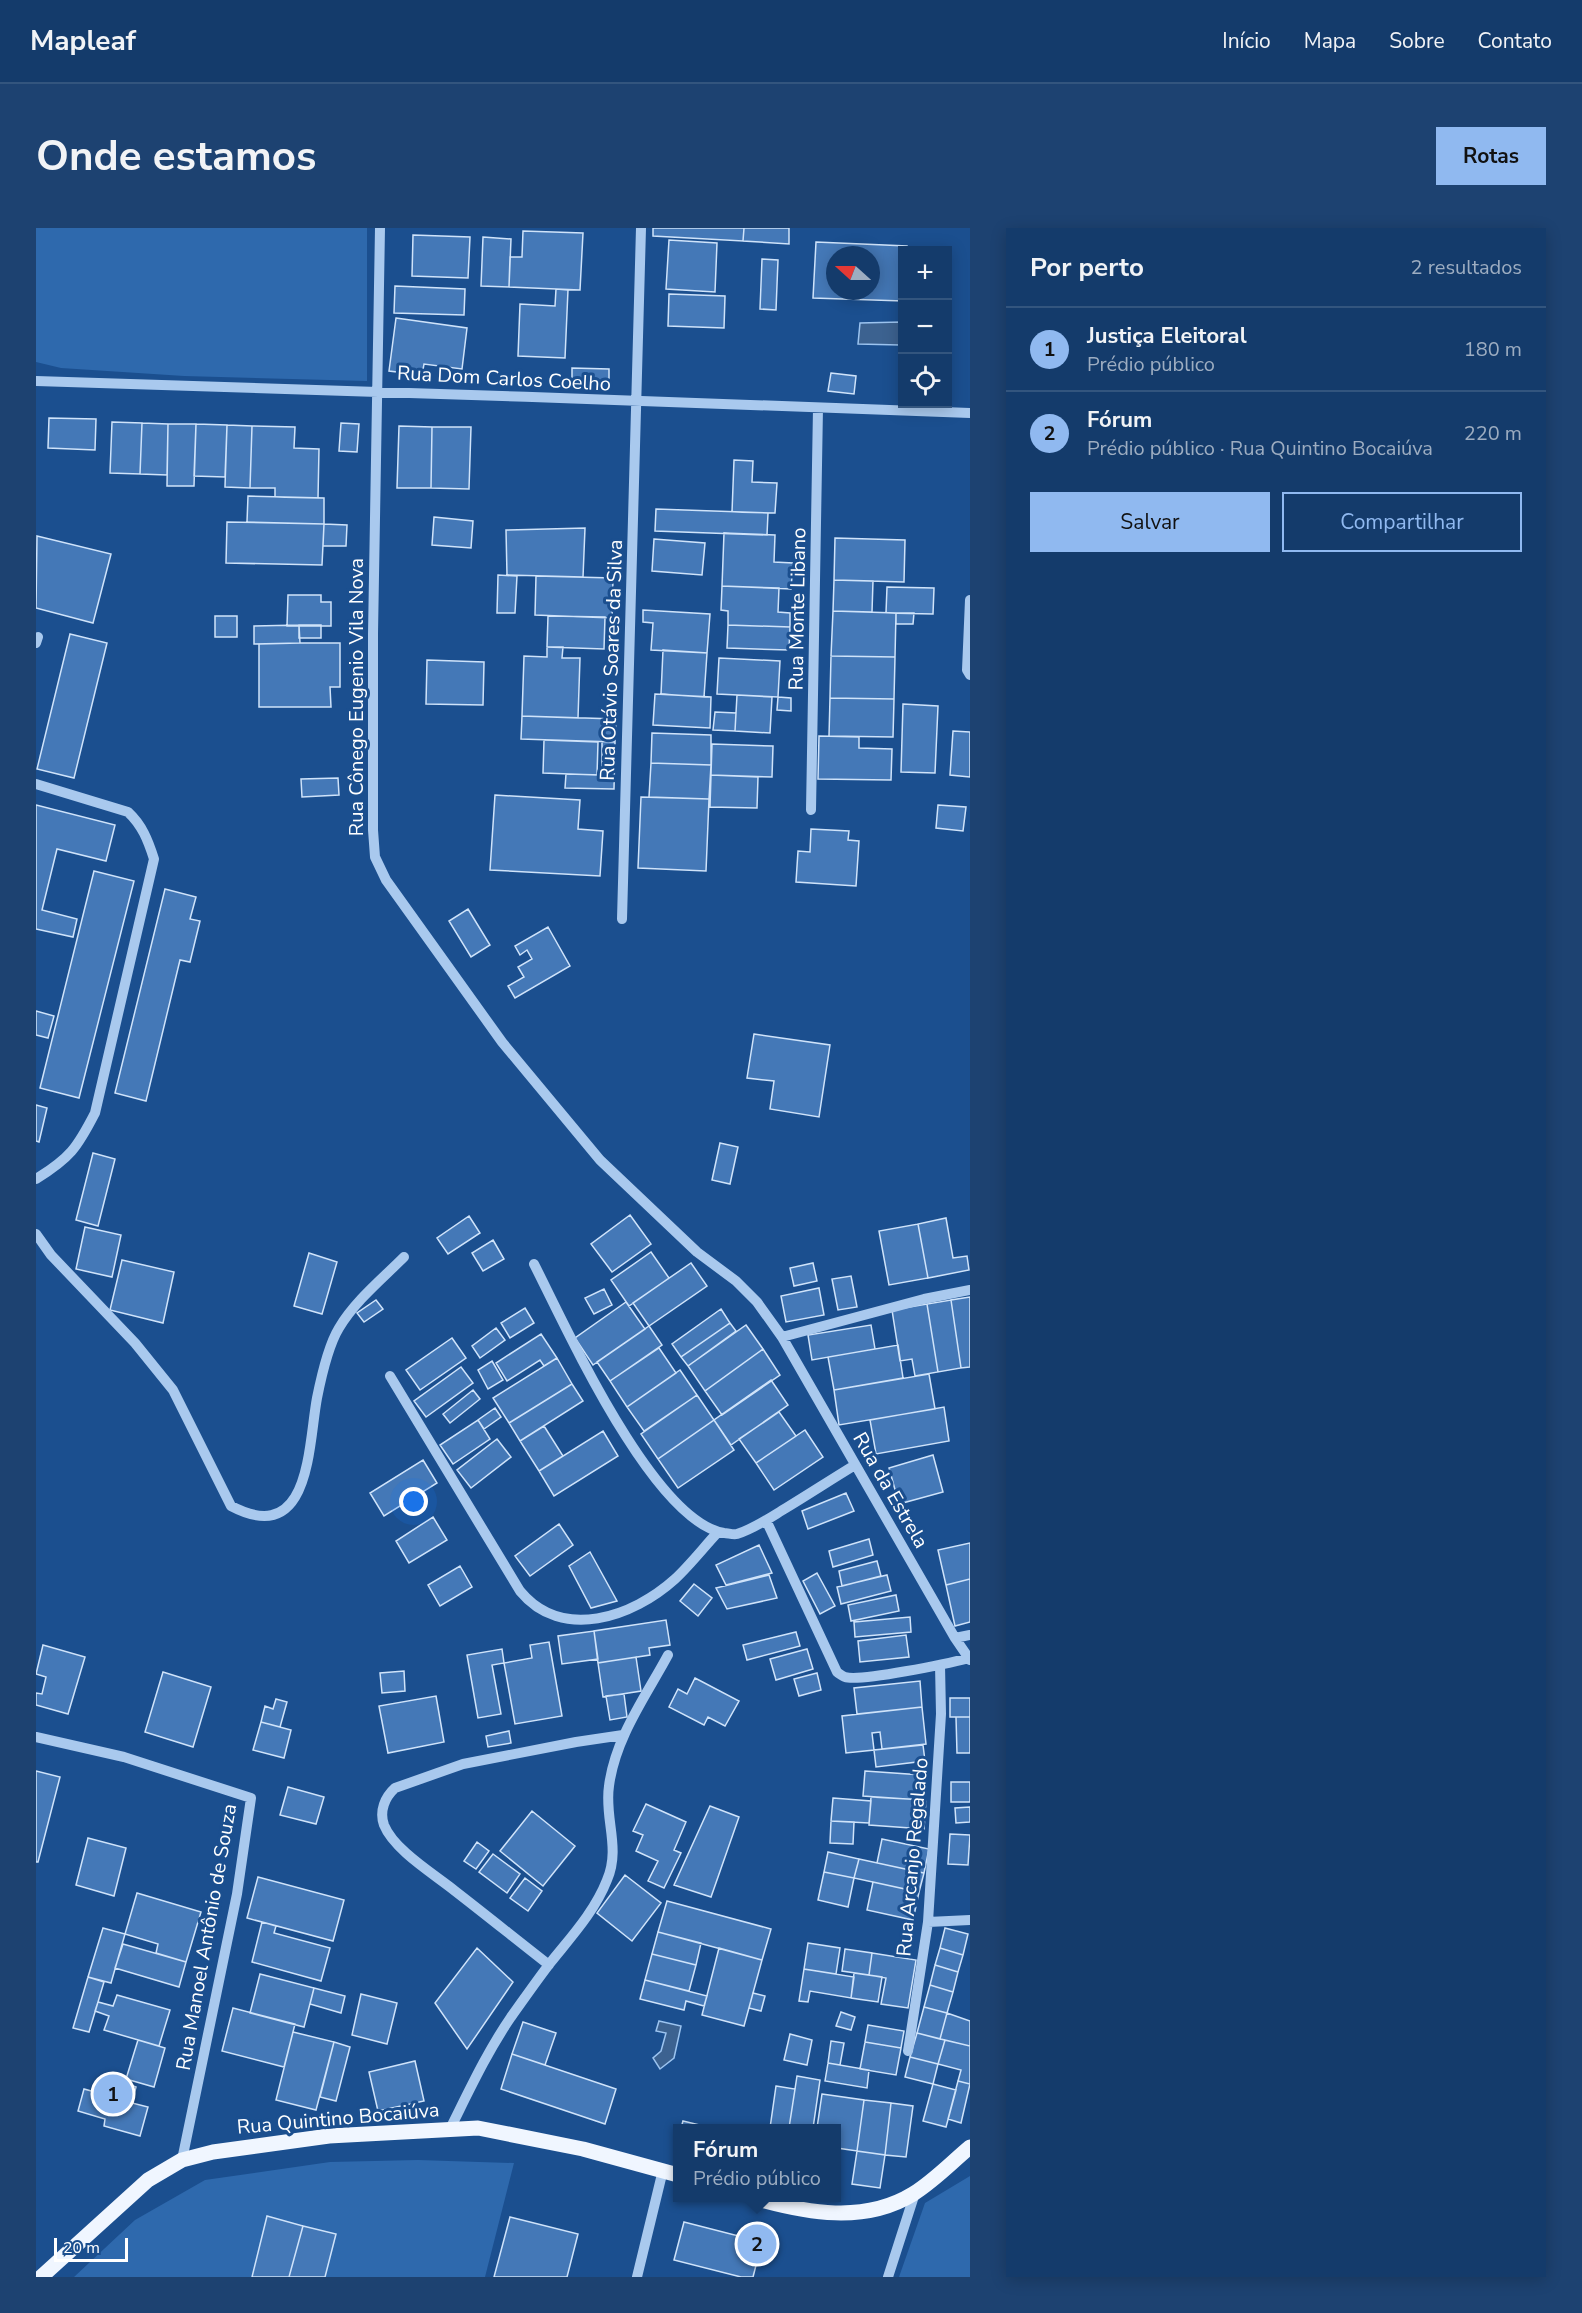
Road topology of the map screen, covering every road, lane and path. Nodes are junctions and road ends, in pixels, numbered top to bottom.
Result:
1 (380, 228) edge
2 (641, 228) edge
3 (36, 381) edge
4 (378, 390) junction
5 (636, 402) junction
6 (818, 408) junction
7 (970, 413) edge
8 (970, 600) edge
9 (970, 675) edge
10 (36, 784) edge
11 (812, 810) dead end
12 (622, 919) dead end
13 (36, 1179) edge
14 (36, 1234) edge
15 (404, 1257) dead end
16 (534, 1264) dead end
17 (970, 1290) edge
18 (782, 1337) junction
19 (390, 1376) dead end
20 (855, 1465) junction
21 (766, 1520) junction
22 (718, 1532) junction
23 (970, 1635) edge
24 (955, 1638) junction
25 (668, 1654) dead end
26 (970, 1659) edge
27 (940, 1665) junction
28 (623, 1735) junction
29 (36, 1737) edge
30 (970, 1920) edge
31 (928, 1922) junction
32 (549, 1965) junction
33 (908, 2051) dead end
34 (450, 2129) junction
35 (970, 2147) edge
36 (182, 2160) junction
37 (670, 2172) edge
38 (915, 2193) junction
39 (769, 2202) edge
40 (41, 2277) edge
41 (637, 2277) edge
42 (888, 2277) edge

1 - 4 street, Rua Cônego Eugenio Vila Nova
2 - 5 street, Rua Otávio Soares da Silva
3 - 4 street, Rua Dom Carlos Coelho
4 - 5 street, Rua Dom Carlos Coelho
4 - 18 street, Rua Cônego Eugenio Vila Nova
5 - 6 street, Rua Dom Carlos Coelho
5 - 12 street, Rua Otávio Soares da Silva
6 - 7 street, Rua Dom Carlos Coelho
6 - 11 street, Rua Monte Libano
8 - 9 street
10 - 13 street
14 - 15 street
16 - 22 street
17 - 18 street
18 - 20 street, Rua da Estrela
19 - 22 street
20 - 21 street
20 - 24 street, Rua da Estrela
21 - 22 street
21 - 27 street
23 - 24 street
24 - 26 street, Rua da Estrela
25 - 28 street
26 - 27 street
27 - 31 street, Rua Arcanjo Regalado
28 - 32 street
28 - 32 street
29 - 36 street, Rua Manoel Antônio de Souza
30 - 31 street
31 - 33 street, Rua Arcanjo Regalado
32 - 34 street
34 - 36 main road, Rua Quintino Bocaiúva
34 - 37 main road, Rua Quintino Bocaiúva
35 - 38 main road
36 - 40 main road, Rua Quintino Bocaiúva
37 - 41 street
38 - 39 main road
38 - 42 street

